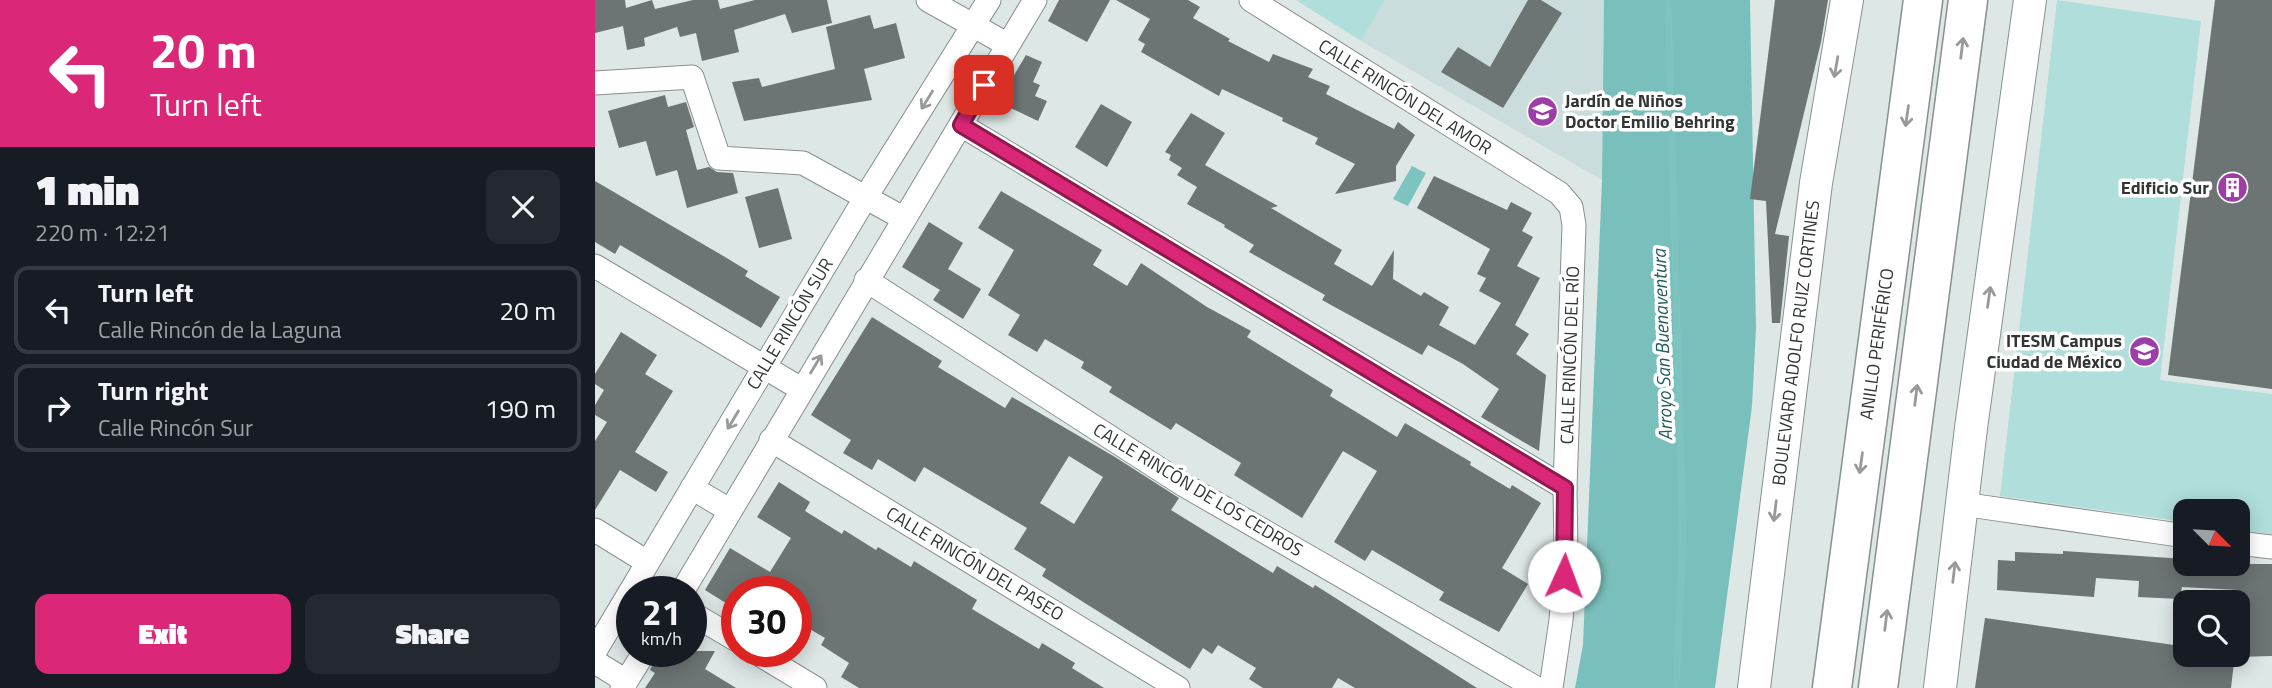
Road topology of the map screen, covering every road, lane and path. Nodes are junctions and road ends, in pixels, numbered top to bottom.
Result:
1 (928, 0) edge
2 (989, 0) edge
3 (1035, 0) edge
4 (1251, 0) edge
5 (1847, 0) edge
6 (1923, 0) edge
7 (1968, 0) edge
8 (2030, 0) edge
9 (974, 25) junction
10 (1008, 45) junction
11 (595, 83) edge
12 (961, 125) junction
13 (1559, 193) joint
14 (867, 195) junction
15 (903, 218) junction
16 (595, 266) edge
17 (866, 280) junction
18 (764, 368) junction
19 (801, 389) junction
20 (771, 440) junction
21 (692, 488) junction
22 (1565, 488) junction
23 (1962, 504) junction
24 (729, 510) junction
25 (595, 530) edge
26 (2173, 534) edge
27 (2251, 545) edge
28 (2272, 547) edge
29 (647, 562) junction
30 (691, 576) edge
31 (595, 651) edge
32 (595, 662) edge
33 (635, 667) edge
34 (780, 667) edge
35 (624, 685) edge
36 (814, 688) edge
37 (1178, 688) edge
38 (1536, 688) edge
39 (1551, 688) edge
40 (1754, 688) edge
41 (1832, 688) edge
42 (1878, 688) edge
43 (1940, 688) edge

1 - 9 street
2 - 9 street, CALLE RINCÓN SUR
3 - 10 street
4 - 13 street, CALLE RINCÓN DEL AMOR
5 -> 40 main road, BOULEVARD ADOLFO RUIZ CORTINES
6 -> 41 highway, ANILLO PERIFÉRICO
42 -> 7 highway
23 -> 8 main road
9 - 10 street
9 -> 14 street, CALLE RINCÓN SUR
10 - 12 street
11 - 14 street
12 - 15 street
12 - 22 street
13 - 22 street, CALLE RINCÓN DEL RÍO
14 - 15 street
14 - 18 street, CALLE RINCÓN SUR
15 - 17 street
16 - 18 street
19 -> 17 street
17 - 38 street, CALLE RINCÓN DE LOS CEDROS
18 - 19 street
18 -> 21 street, CALLE RINCÓN SUR
19 - 20 street
20 - 24 street
20 - 37 street, CALLE RINCÓN DEL PASEO
21 - 24 street
21 - 29 street, CALLE RINCÓN SUR
22 - 39 street, CALLE RINCÓN DEL RÍO
23 - 26 street
43 -> 23 main road
24 - 30 street
25 - 29 street
27 - 28 street
29 - 31 street, CALLE RINCÓN SUR
32 - 35 street
33 - 35 street
34 - 36 street

